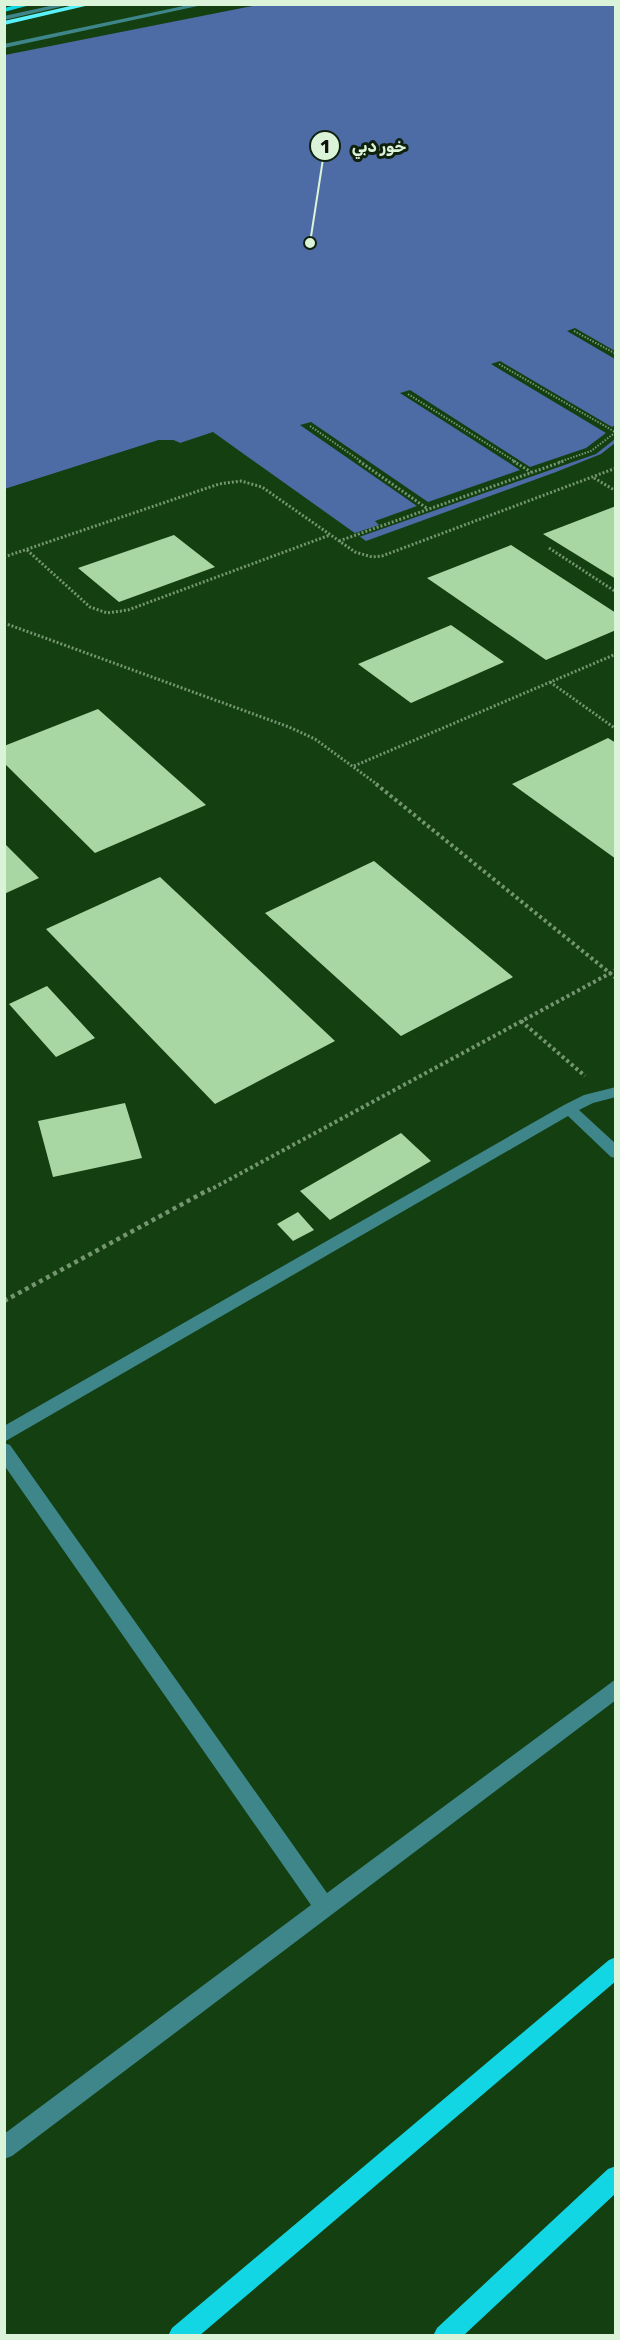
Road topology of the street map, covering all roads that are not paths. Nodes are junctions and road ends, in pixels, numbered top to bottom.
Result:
1 (31, 4) edge
2 (70, 4) edge
3 (91, 4) edge
4 (204, 4) edge
5 (4, 10) edge
6 (4, 18) edge
7 (4, 23) edge
8 (4, 45) edge
9 (611, 1094) edge
10 (569, 1109) junction
11 (615, 1153) edge
12 (4, 1435) edge
13 (4, 1450) edge
14 (615, 1688) edge
15 (325, 1907) junction
16 (615, 1967) edge
17 (4, 2148) edge
18 (615, 2177) edge
19 (180, 2336) edge
20 (445, 2336) edge

1 - 5 main road
2 - 6 street
3 - 7 highway
4 - 8 street
9 - 10 street
10 - 11 street
10 - 12 street
13 - 15 street
14 - 15 street
15 - 17 street
16 - 19 main road
18 - 20 main road

